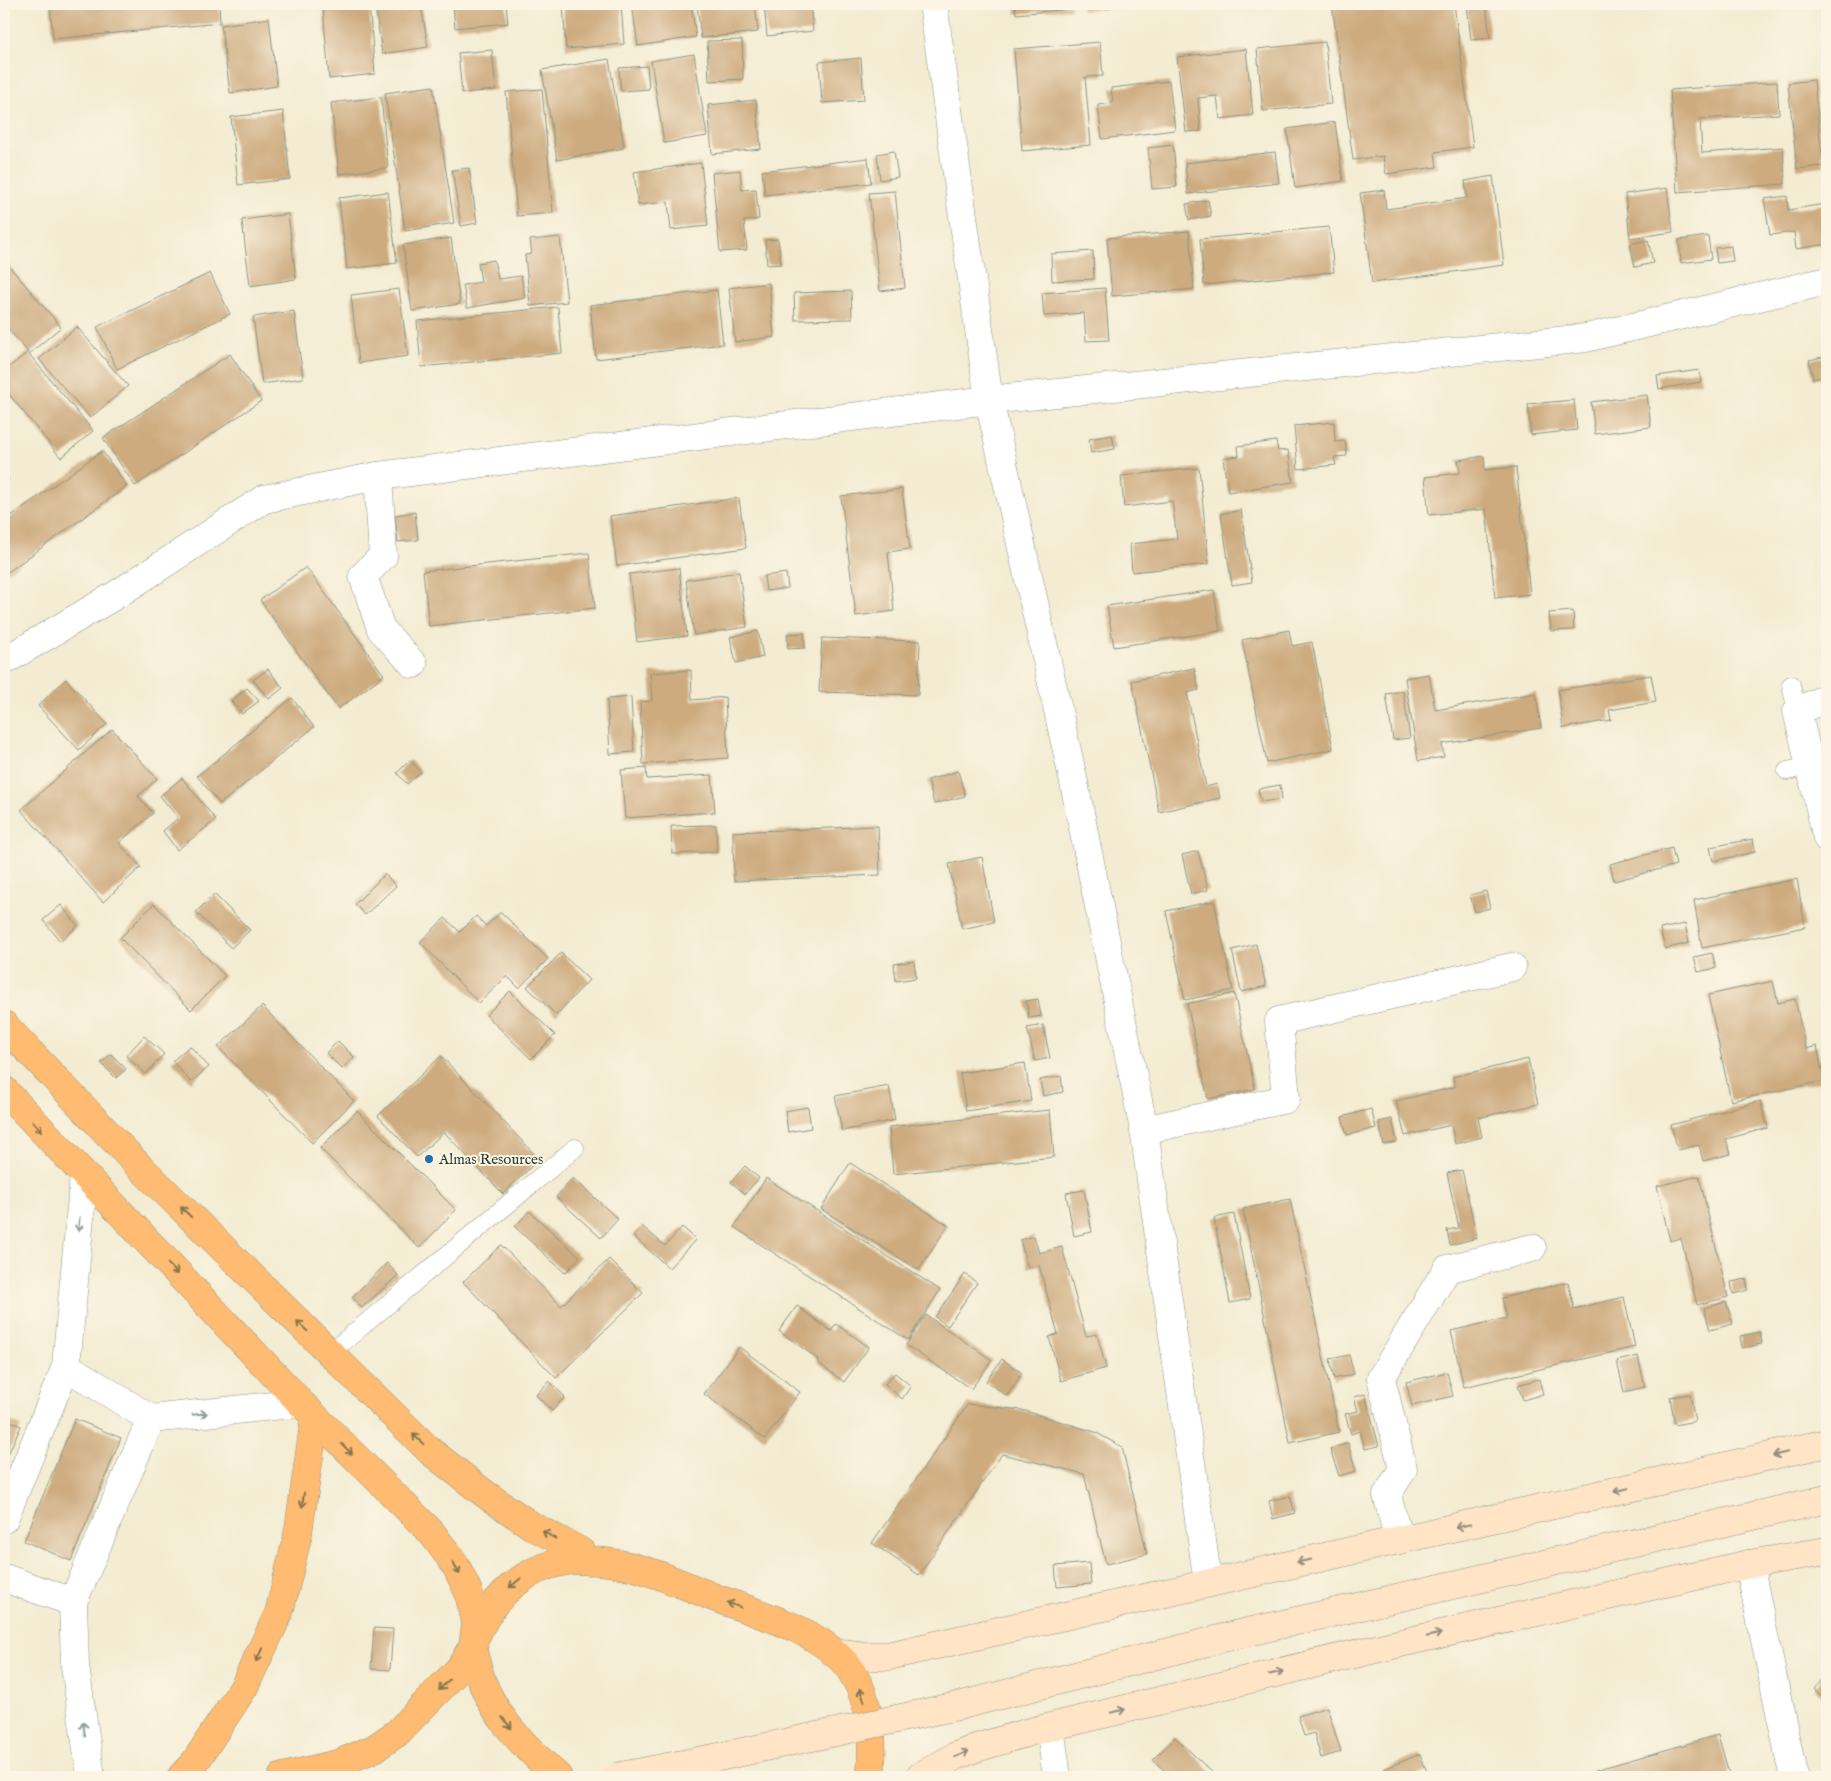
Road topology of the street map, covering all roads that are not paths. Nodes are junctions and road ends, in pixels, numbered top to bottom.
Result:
1 (933, 4) edge
2 (1827, 281) edge
3 (988, 400) junction
4 (378, 476) junction
5 (4, 661) edge
6 (413, 664) dead end
7 (1827, 698) edge
8 (1827, 838) edge
9 (1512, 967) dead end
10 (4, 1025) edge
11 (4, 1090) edge
12 (1144, 1130) junction
13 (576, 1148) dead end
14 (84, 1175) junction
15 (1532, 1248) dead end
16 (330, 1353) junction
17 (66, 1366) junction
18 (308, 1410) junction
19 (151, 1419) junction
20 (1827, 1443) edge
21 (1827, 1499) edge
22 (4, 1519) edge
23 (1400, 1540) junction
24 (1827, 1551) edge
25 (589, 1561) junction
26 (1749, 1564) junction
27 (4, 1578) edge
28 (1208, 1582) junction
29 (73, 1602) junction
30 (473, 1646) junction
31 (833, 1652) junction
32 (1050, 1728) junction
33 (91, 1777) edge
34 (180, 1777) edge
35 (282, 1777) edge
36 (558, 1777) edge
37 (616, 1777) edge
38 (870, 1777) edge
39 (919, 1777) edge
40 (1056, 1777) edge
41 (1796, 1777) edge

1 - 3 street
2 - 3 street
3 - 4 street
3 - 12 street
4 - 5 street
4 - 6 street
7 - 8 street
9 - 12 street
16 -> 10 highway
11 -> 14 highway
12 - 28 street
13 - 16 lane
14 -> 17 street
14 -> 18 highway
15 - 23 street
25 -> 16 highway
17 - 19 street
17 - 22 street
19 -> 18 street
18 -> 30 highway
18 -> 34 highway
19 - 29 street
20 -> 23 main road
21 - 37 main road, bridge
23 -> 28 main road
24 - 26 main road
25 -> 30 highway
31 -> 25 highway
32 -> 26 main road
26 - 41 street
27 - 29 street
28 - 31 main road
33 -> 29 street
30 -> 35 highway
30 -> 36 highway
38 -> 31 highway
39 -> 32 main road
32 - 40 street

